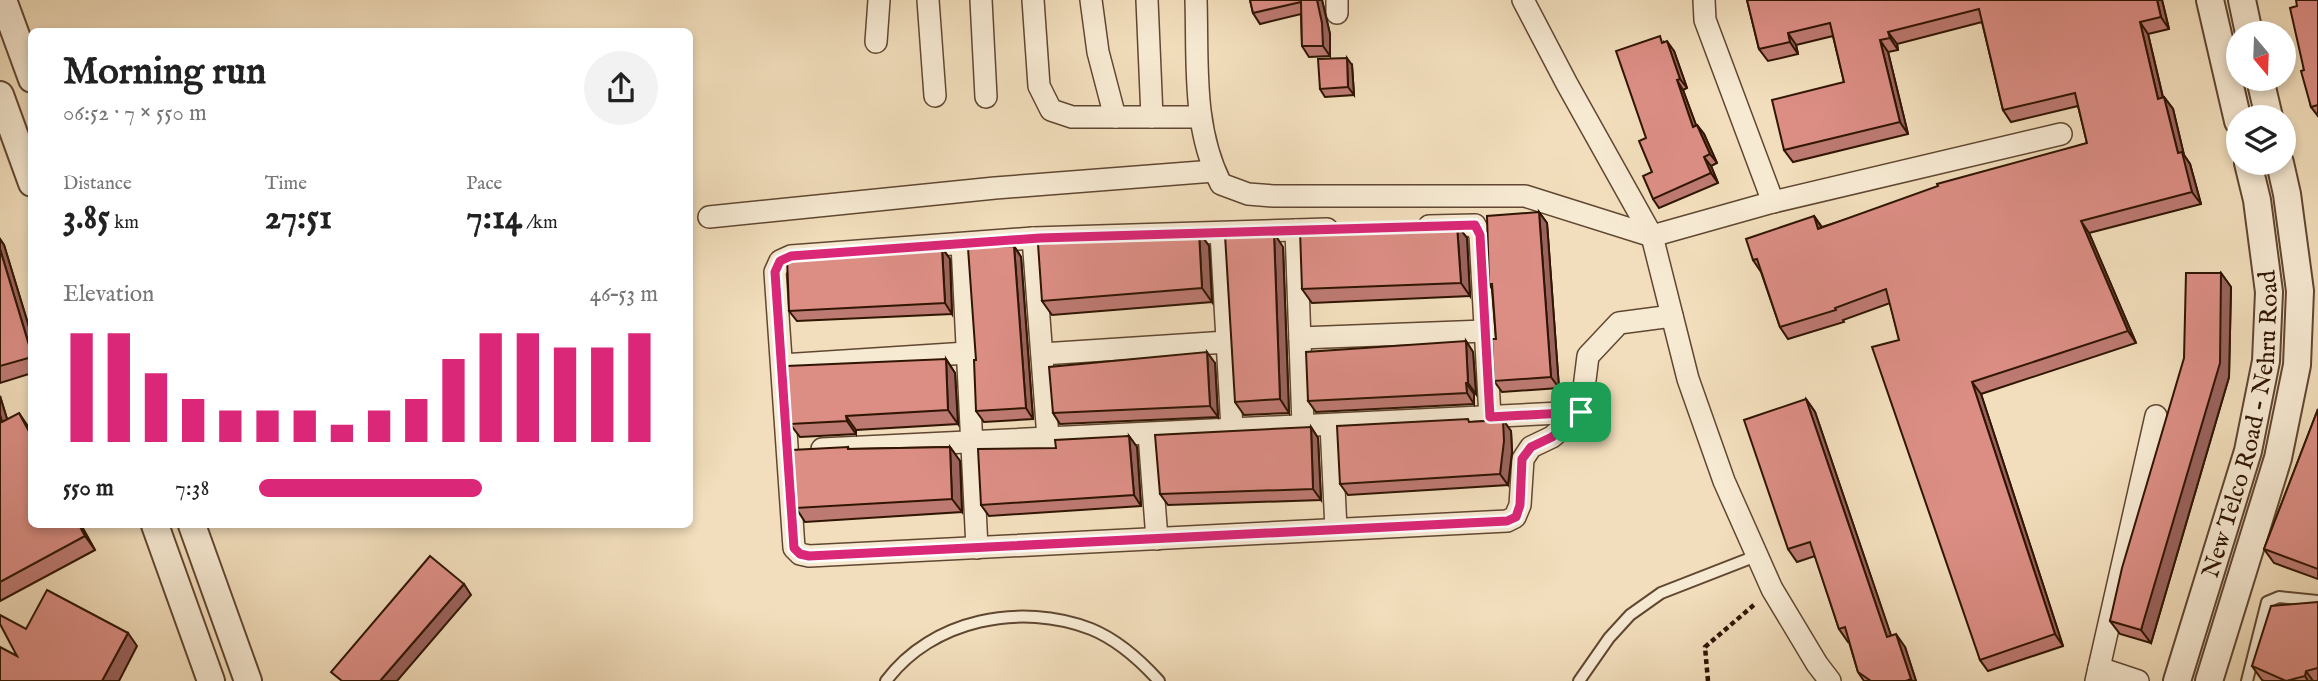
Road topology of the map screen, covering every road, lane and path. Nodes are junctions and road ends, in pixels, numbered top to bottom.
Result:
1 (3, 0) edge
2 (879, 0) edge
3 (928, 0) edge
4 (981, 0) edge
5 (1033, 0) edge
6 (1091, 0) edge
7 (1147, 0) edge
8 (1196, 0) edge
9 (1523, 0) edge
10 (1704, 0) edge
11 (2210, 0) edge
12 (2242, 0) edge
13 (2246, 21) edge
14 (876, 42) dead end
15 (28, 68) edge
16 (0, 95) edge
17 (934, 96) dead end
18 (986, 97) dead end
19 (2234, 105) edge
20 (1115, 117) junction
21 (1152, 117) junction
22 (1199, 117) junction
23 (2061, 134) dead end
24 (1214, 171) junction
25 (28, 172) edge
26 (2251, 175) edge
27 (2283, 175) edge
28 (1773, 202) junction
29 (709, 217) dead end
30 (1406, 227) edge
31 (1351, 228) edge
32 (1296, 230) junction
33 (1221, 233) junction
34 (1651, 236) junction
35 (1033, 239) junction
36 (962, 243) junction
37 (1672, 316) junction
38 (2268, 320) junction
39 (2304, 321) junction
40 (1485, 331) junction
41 (1300, 338) junction
42 (1227, 342) junction
43 (967, 353) junction
44 (1042, 354) junction
45 (782, 365) junction
46 (1581, 412) junction
47 (2156, 416) dead end
48 (1490, 417) junction
49 (1331, 425) junction
50 (1303, 426) junction
51 (1232, 429) junction
52 (1149, 434) junction
53 (1048, 438) junction
54 (970, 442) junction
55 (788, 451) junction
56 (156, 528) edge
57 (193, 528) edge
58 (1336, 529) junction
59 (1157, 538) junction
60 (977, 548) junction
61 (1756, 556) junction
62 (1772, 589) junction
63 (2318, 601) edge
64 (2098, 675) edge
65 (211, 681) edge
66 (248, 681) edge
67 (886, 681) edge
68 (1159, 681) edge
69 (1578, 681) edge
70 (1708, 681) edge
71 (1830, 681) edge
72 (2138, 681) edge
73 (2177, 681) edge
74 (2209, 681) edge
75 (2248, 681) edge

1 - 15 street
2 - 14 street
3 - 17 street
4 - 18 street
5 - 20 street
6 - 20 street
7 - 21 street
8 - 22 street
9 - 34 street
10 - 28 street
11 - 19 street
12 - 13 street
16 - 25 street
20 - 21 street
21 - 22 street
22 - 24 street
23 - 28 street
24 - 29 street
24 - 34 street
26 - 38 street, New Telco Road - Nehru Road
27 - 39 street, New Telco Road - Nehru Road
28 - 34 street
30 - 40 street
31 - 32 street
32 - 33 street
32 - 41 street
33 - 35 street
33 - 42 street
34 - 37 street
35 - 36 street
35 - 44 street
36 - 43 street
36 - 45 street
37 - 46 street
37 - 61 street
38 - 39 street
38 - 73 street, New Telco Road - Nehru Road
39 - 74 street, New Telco Road - Nehru Road
40 - 41 street
40 - 48 street
41 - 50 street
42 - 44 street
42 - 51 street
43 - 45 street
43 - 54 street
44 - 53 street
45 - 55 street
46 - 48 street
46 - 58 street
47 - 64 street
48 - 49 street
49 - 50 street
49 - 58 street
50 - 51 street
51 - 52 street
52 - 53 street
52 - 59 street
53 - 54 street
54 - 55 street
54 - 60 street
55 - 60 street
56 - 65 street
57 - 66 street
58 - 59 street
59 - 60 street
61 - 62 street
61 - 69 lane
62 - 70 path
62 - 71 street
63 - 75 lane
64 - 72 street
67 - 68 lane

